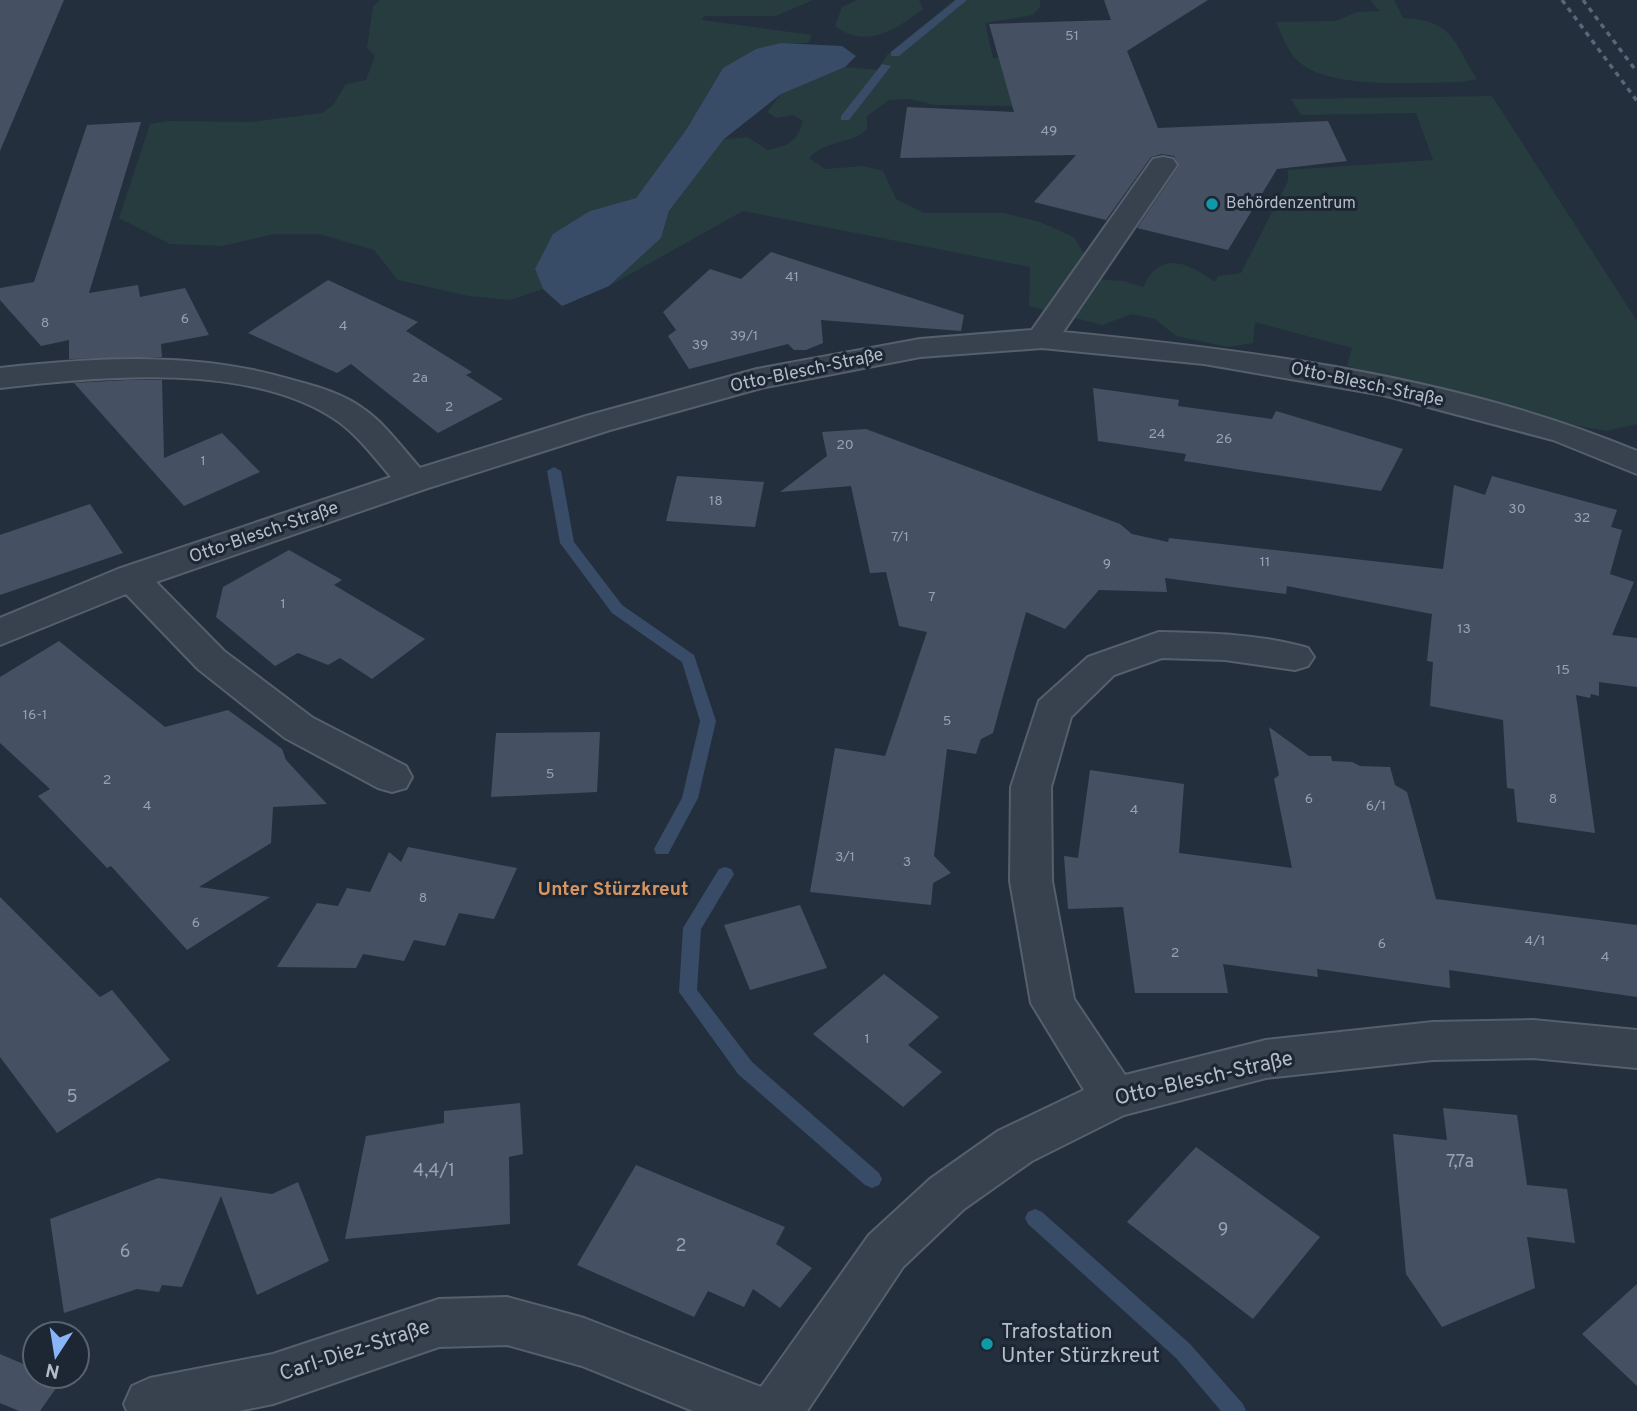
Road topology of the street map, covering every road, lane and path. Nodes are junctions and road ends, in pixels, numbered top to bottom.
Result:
1 (1163, 164) dead end
2 (1042, 339) junction
3 (0, 378) edge
4 (1637, 463) edge
5 (413, 481) junction
6 (131, 578) junction
7 (0, 632) edge
8 (1295, 657) dead end
9 (393, 777) dead end
10 (1637, 1049) edge
11 (1114, 1098) junction
12 (150, 1404) dead end
13 (756, 1411) edge
14 (776, 1411) edge

1 - 2 street
2 - 4 street, Otto-Blesch-Straße
2 - 5 street, Otto-Blesch-Straße
3 - 5 street
5 - 6 street, Otto-Blesch-Straße
6 - 7 street, Otto-Blesch-Straße
6 - 9 street
8 - 11 street
10 - 11 street, Otto-Blesch-Straße
11 - 14 street, Otto-Blesch-Straße
12 - 13 street, Carl-Diez-Straße

